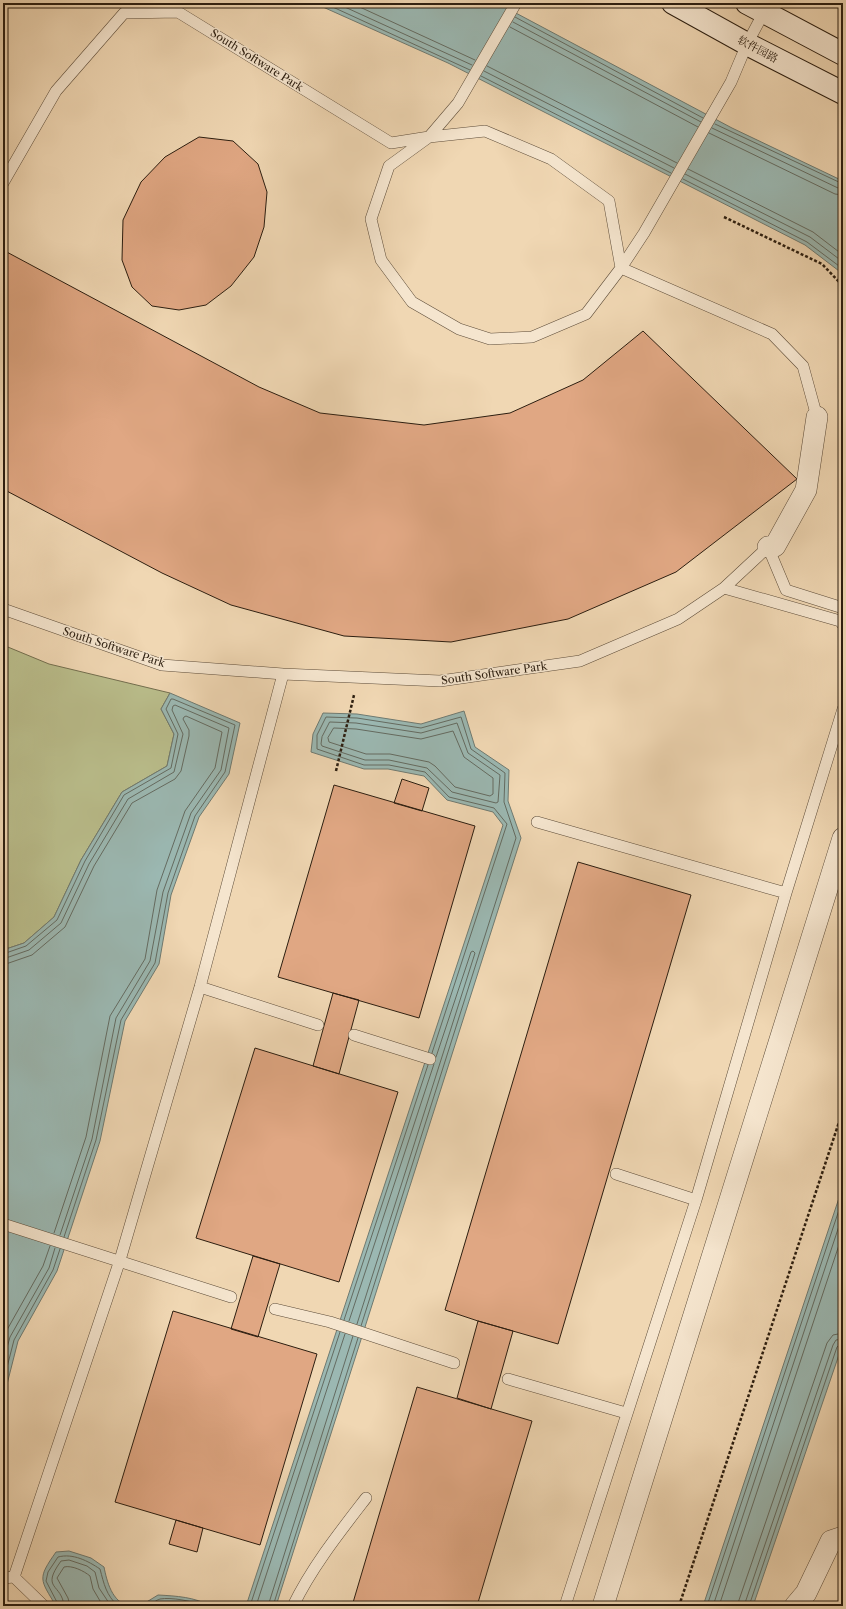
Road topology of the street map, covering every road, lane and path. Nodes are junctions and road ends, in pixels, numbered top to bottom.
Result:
1 (516, 3) edge
2 (673, 3) edge
3 (756, 8) edge
4 (747, 44) junction
5 (843, 54) edge
6 (843, 93) edge
7 (429, 136) junction
8 (3, 183) edge
9 (724, 217) dead end
10 (621, 268) junction
11 (843, 286) edge
12 (817, 417) joint
13 (768, 548) junction
14 (724, 588) junction
15 (843, 608) edge
16 (3, 609) edge
17 (843, 625) edge
18 (283, 674) junction
19 (843, 709) edge
20 (350, 710) dead end
21 (336, 771) dead end
22 (537, 822) dead end
23 (843, 838) edge
24 (786, 893) junction
25 (200, 987) junction
26 (318, 1025) dead end
27 (354, 1035) dead end
28 (430, 1059) dead end
29 (843, 1110) edge
30 (616, 1174) dead end
31 (696, 1200) junction
32 (3, 1224) edge
33 (120, 1260) junction
34 (231, 1297) dead end
35 (275, 1309) dead end
36 (454, 1363) dead end
37 (508, 1379) dead end
38 (626, 1413) junction
39 (366, 1498) dead end
40 (843, 1537) edge
41 (8, 1578) edge
42 (44, 1606) edge
43 (293, 1606) edge
44 (565, 1606) edge
45 (603, 1606) edge
46 (680, 1606) edge
47 (795, 1606) edge

1 - 7 lane
2 - 4 street, 软件园路
3 - 4 lane
3 - 5 street
4 - 6 street, 软件园路
4 - 10 lane
7 - 8 lane, South Software Park
7 - 10 lane, South Software Park
7 - 10 lane
9 - 11 path
10 - 12 lane
12 - 13 street, South Software Park
13 - 14 lane, South Software Park
13 - 15 lane
14 - 17 lane
14 - 18 lane, South Software Park
16 - 18 lane, South Software Park
18 - 25 lane
19 - 24 lane
20 - 21 path
22 - 24 lane
23 - 45 street
24 - 31 lane
25 - 26 lane
25 - 33 lane
27 - 28 lane
29 - 46 path
30 - 31 lane
31 - 38 lane
32 - 33 lane
33 - 34 lane
33 - 41 lane
35 - 36 lane
37 - 38 lane
38 - 44 lane
39 - 43 lane
40 - 47 street
41 - 42 lane

